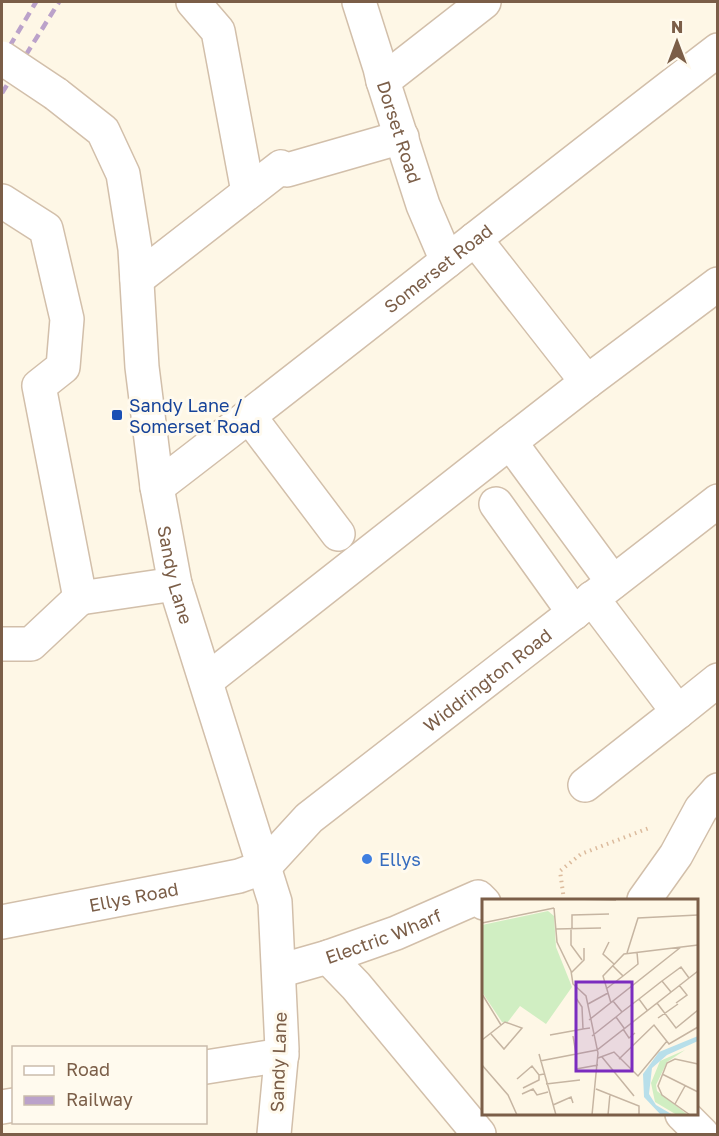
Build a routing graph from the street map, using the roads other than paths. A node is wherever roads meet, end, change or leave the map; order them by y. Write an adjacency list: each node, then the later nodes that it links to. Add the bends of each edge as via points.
1 (193, 2): 8 (street, via 218,31)
2 (359, 2): 6 (street, Dorset Road)
3 (484, 2): 6 (street)
4 (717, 50): 10 (street, Somerset Road)
5 (2, 58): 12 (street, Sandy Lane, bridge, via 103,131 123,174)
6 (383, 81): 7 (street, Dorset Road)
7 (402, 137): 8 (street, via 287,170 280,167); 11 (street, Dorset Road, via 423,205)
8 (248, 192): 12 (street)
9 (2, 201): 22 (street, via 46,229 67,319 63,367 39,386)
10 (475, 239): 11 (street, Somerset Road); 14 (street)
11 (447, 261): 15 (street, Somerset Road)
12 (137, 279): 17 (street, Sandy Lane, via 142,367)
13 (717, 284): 14 (street)
14 (587, 382): 16 (street)
15 (249, 416): 17 (street, Somerset Road); 20 (street)
16 (510, 442): 23 (street); 26 (street)
17 (157, 487): 21 (street, Sandy Lane)
18 (717, 501): 23 (street, Widdrington Road)
19 (496, 504): 23 (street)
20 (338, 534)
21 (175, 584): 22 (street); 26 (street, Sandy Lane)
22 (80, 598): 24 (street, via 31,644)
23 (593, 598): 27 (street); 30 (street, Widdrington Road, via 309,818)
24 (2, 644)
25 (717, 680): 27 (street)
26 (206, 681): 30 (street, Sandy Lane)
27 (678, 712): 28 (street)
28 (585, 785)
29 (709, 800): 31 (street)
30 (264, 867): 33 (street, Ellys Road, via 239,876); 35 (street, Sandy Lane, via 274,902)
31 (645, 899)
32 (482, 902): 34 (street, Electric Wharf, via 478,897)
33 (2, 922)
34 (328, 957): 35 (street, Electric Wharf); 40 (street)
35 (279, 971): 36 (street, Sandy Lane)
36 (282, 1054): 37 (street); 39 (street, Sandy Lane)
37 (207, 1067)
38 (683, 1115): 41 (street)
39 (274, 1134)
40 (479, 1134)
41 (702, 1134)

